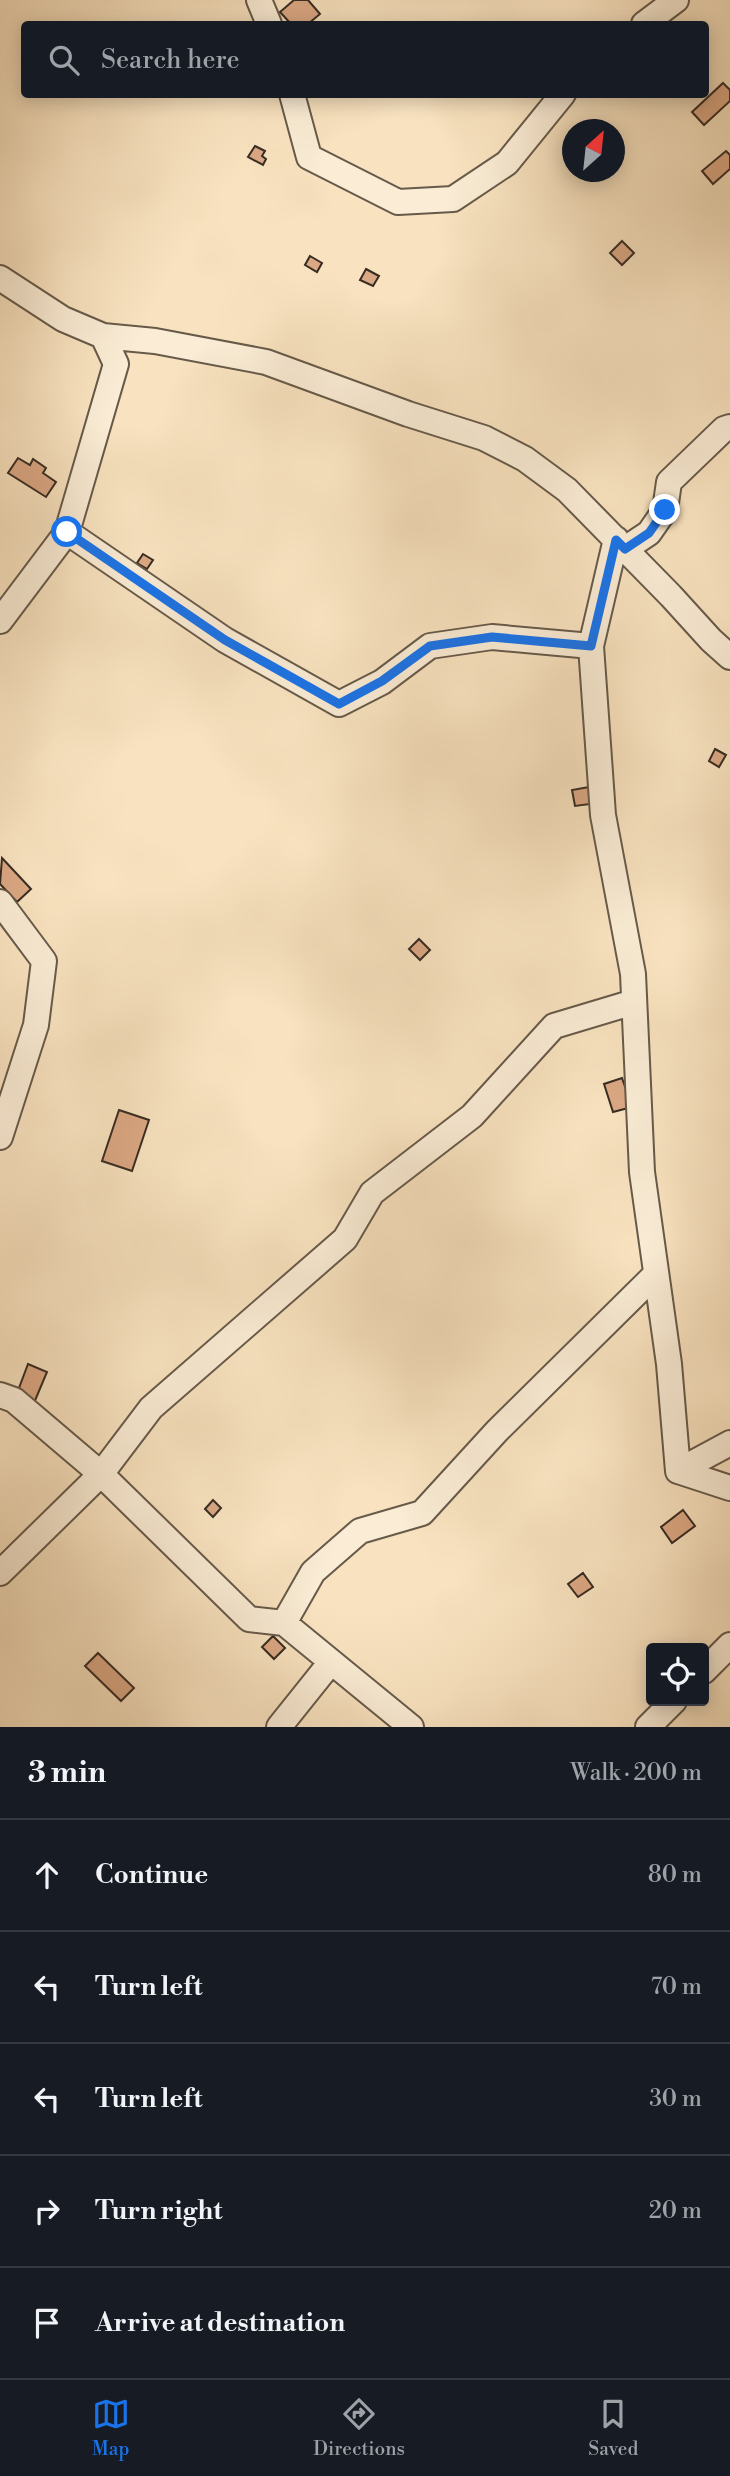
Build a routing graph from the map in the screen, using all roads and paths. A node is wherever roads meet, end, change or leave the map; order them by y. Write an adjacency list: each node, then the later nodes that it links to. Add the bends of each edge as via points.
1 (259, 0): 3 (street)
2 (676, 0): 4 (street)
3 (268, 21)
4 (648, 21)
5 (293, 98): 6 (street, via 309,157 398,202 453,199 507,163)
6 (560, 98)
7 (0, 278): 8 (street, via 62,319)
8 (103, 336): 10 (street, via 116,364); 11 (street, via 266,362 484,438 525,459 567,490)
9 (730, 427): 11 (street, via 669,482 665,510 649,533)
10 (67, 532): 12 (street); 13 (street, via 225,640 339,704 382,681 430,646 492,637)
11 (621, 544): 13 (street); 14 (street)
12 (0, 621)
13 (591, 646): 16 (street, via 603,815 633,974)
14 (730, 657)
15 (0, 902): 17 (street, via 44,961 36,1025)
16 (634, 1002): 18 (street, via 642,1172); 22 (street, via 554,1026 472,1116 372,1193 345,1239 151,1408)
17 (0, 1137)
18 (656, 1274): 21 (street); 25 (street, via 422,1513 360,1531 313,1572)
19 (0, 1395): 22 (street, via 14,1400)
20 (730, 1443): 21 (street)
21 (678, 1471): 23 (street)
22 (101, 1474): 24 (street); 25 (street, via 249,1619)
23 (730, 1488)
24 (0, 1573)
25 (284, 1623): 27 (street)
26 (730, 1646): 28 (street)
27 (331, 1662): 30 (street); 31 (street)
28 (709, 1666)
29 (669, 1706): 32 (street)
30 (279, 1727)
31 (411, 1727)
32 (648, 1727)

